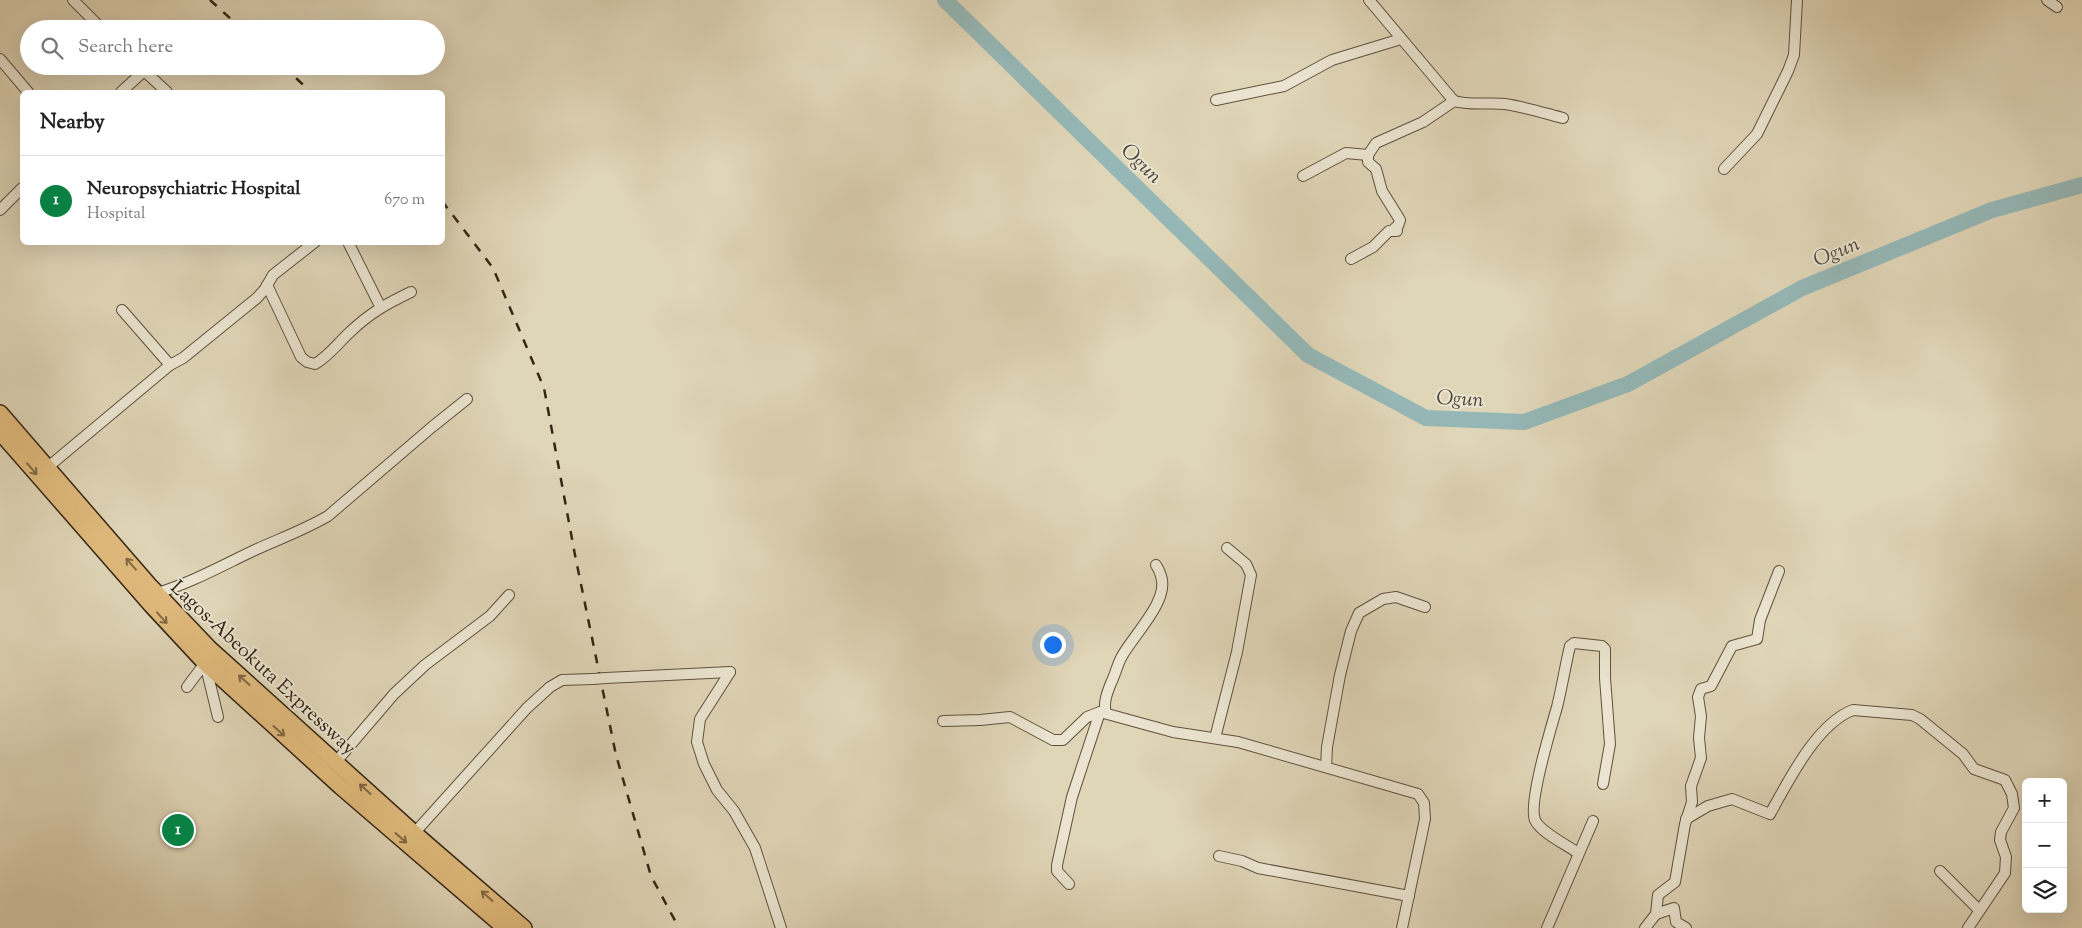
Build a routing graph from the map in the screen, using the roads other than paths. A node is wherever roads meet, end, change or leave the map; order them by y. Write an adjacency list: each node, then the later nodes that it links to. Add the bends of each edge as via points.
1 (73, 0): 6 (street)
2 (1369, 0): 7 (street)
3 (1797, 0): 18 (street, via 1794,55 1788,71 1757,134)
4 (2047, 0): 5 (street)
5 (2057, 7)
6 (93, 20)
7 (1401, 39): 14 (street, via 1332,60 1284,86); 15 (street)
8 (0, 59): 11 (street)
9 (136, 75): 12 (street)
10 (148, 75): 13 (street)
11 (26, 90)
12 (123, 90)
13 (165, 90)
14 (1216, 100)
15 (1454, 101): 16 (street, via 1468,105 1506,104); 17 (street, via 1423,122 1376,143)
16 (1564, 118)
17 (1368, 154): 19 (street, via 1346,153); 24 (street, via 1368,162 1376,169 1382,191 1400,220 1395,228 1397,232 1389,231 1373,247)
18 (1724, 168)
19 (1302, 176)
20 (20, 190): 21 (street)
21 (2, 204)
22 (311, 245): 25 (street, via 273,274)
23 (350, 245): 27 (street)
24 (1352, 259)
25 (268, 284): 27 (street, via 301,357 315,364); 29 (street, via 257,298)
26 (411, 292): 27 (street)
27 (380, 306)
28 (122, 310): 29 (street)
29 (170, 365): 33 (street)
30 (467, 400): 37 (street, via 328,516 176,588)
31 (0, 413): 33 (highway, Lagos-Abeokuta Expressway)
32 (0, 432): 40 (highway, Lagos-Abeokuta Expressway, one-way to 40)
33 (48, 467): 37 (highway, Lagos-Abeokuta Expressway, one-way to 33)
34 (1227, 548): 45 (street, via 1246,564 1251,575 1237,652)
35 (1156, 565): 42 (street, via 1162,576 1160,596 1121,657)
36 (1779, 571): 49 (street, via 1760,620 1757,639 1732,646 1711,686 1701,688 1698,698 1702,716 1698,738 1701,758 1693,780 1692,802)
37 (157, 593): 46 (highway, Lagos-Abeokuta Expressway, one-way to 37, via 209,648)
38 (509, 595): 46 (street, via 490,616 425,665 394,694)
39 (1425, 607): 47 (street, via 1396,597 1383,599 1359,613 1340,675)
40 (205, 663): 41 (street); 43 (street); 59 (highway, Lagos-Abeokuta Expressway, one-way to 59, via 341,787)
41 (186, 686)
42 (1103, 713): 44 (street, via 1087,716 1068,737 1060,741 1010,717); 45 (street, via 1173,732); 55 (street, via 1072,797 1057,865 1057,871)
43 (218, 717)
44 (943, 721)
45 (1215, 738): 47 (street)
46 (336, 763): 51 (highway, Lagos-Abeokuta Expressway, one-way to 46)
47 (1326, 767): 56 (street, via 1418,794 1424,803 1425,818)
48 (1603, 784): 52 (street, via 1610,744 1605,650 1602,646 1574,643 1570,646 1545,748 1534,807 1539,827)
49 (1686, 819): 57 (street, via 1708,806 1732,799 1770,814 1780,792 1827,726 1847,712 1912,716 1927,724 1963,754 1974,769 2005,780 2012,794 2014,808 2000,840 2006,858 2005,873); 58 (street, via 1675,882 1658,894)
50 (1593, 822): 52 (street)
51 (412, 832): 60 (highway, Lagos-Abeokuta Expressway, one-way to 51); 61 (street, bridge, via 527,708 562,680 730,672 700,719 697,742 717,790 756,848)
52 (1578, 853): 63 (street)
53 (1219, 856): 56 (street, via 1258,868)
54 (1940, 871): 57 (street)
55 (1069, 884)
56 (1409, 896): 62 (street)
57 (1979, 910): 66 (street)
58 (1656, 914): 64 (street); 65 (street, via 1674,908 1676,922)
59 (505, 928)
60 (524, 928)
61 (781, 928)
62 (1402, 928)
63 (1547, 928)
64 (1644, 928)
65 (1686, 928)
66 (1968, 928)

